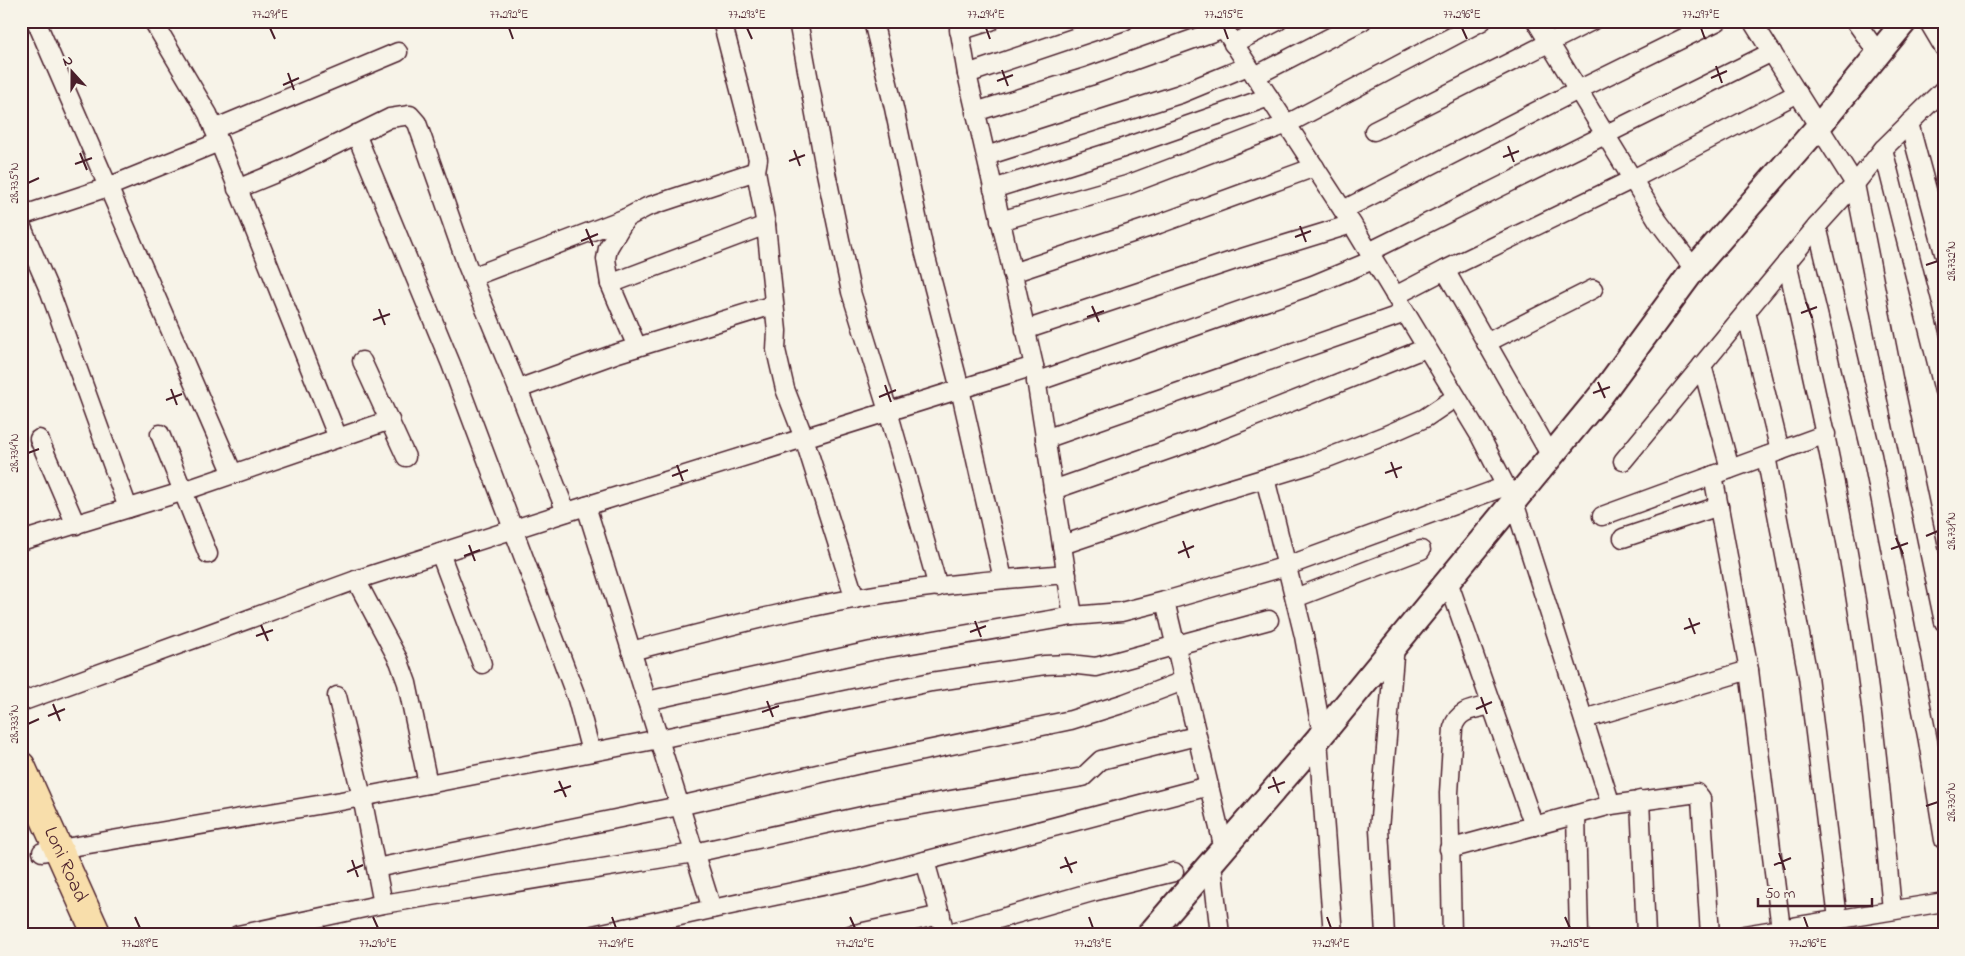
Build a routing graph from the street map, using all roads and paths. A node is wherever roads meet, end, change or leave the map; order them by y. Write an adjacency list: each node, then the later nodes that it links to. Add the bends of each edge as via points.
1 (36, 21): 46 (street)
2 (154, 21): 39 (street, via 208,114)
3 (722, 21): 43 (street, via 758,158)
4 (798, 21): 80 (street, via 851,292)
5 (873, 21): 77 (street, via 924,250)
6 (990, 21): 19 (street)
7 (1124, 21): 27 (street)
8 (1278, 21): 21 (street)
9 (1362, 21): 26 (street)
10 (1482, 21): 34 (street)
11 (1536, 21): 20 (street)
12 (1592, 21): 20 (street)
13 (1718, 21): 29 (street)
14 (1752, 21): 24 (street)
15 (1855, 21): 25 (street)
16 (1904, 21): 25 (street)
17 (1928, 21): 22 (street)
18 (1221, 25): 21 (street); 32 (street, via 1090,76)
19 (958, 26): 27 (street)
20 (1549, 42): 29 (street); 36 (street)
21 (1233, 44): 26 (street)
22 (1944, 48)
23 (398, 52): 39 (street)
24 (1772, 52): 30 (street); 38 (street)
25 (1878, 54): 35 (street)
26 (1251, 71): 31 (street); 41 (street)
27 (967, 74): 32 (street)
28 (1944, 89): 33 (street)
29 (1578, 90): 38 (street); 50 (street)
30 (1798, 93): 35 (street); 44 (street)
31 (1269, 97): 34 (street); 47 (street)
32 (976, 112): 41 (street)
33 (1910, 123): 40 (street); 56 (street)
34 (1287, 124): 42 (street); 52 (street, via 1127,186)
35 (1819, 126): 45 (street); 59 (street)
36 (1374, 131)
37 (356, 134): 48 (street); 62 (street, via 390,118 410,115 417,124); 104 (street, via 451,364)
38 (1605, 134): 44 (street); 57 (street)
39 (216, 136): 46 (street); 48 (street)
40 (1883, 150): 45 (street); 78 (street)
41 (986, 156): 47 (street)
42 (1315, 167): 50 (street); 61 (street)
43 (756, 171): 51 (street, via 647,207); 54 (street)
44 (1633, 180): 59 (street, via 1658,221); 60 (street)
45 (1855, 184): 55 (street); 122 (street)
46 (108, 187): 49 (street); 93 (street)
47 (993, 189): 52 (street)
48 (237, 190): 84 (street)
49 (21, 216)
50 (1348, 217): 57 (street); 69 (street, via 1235,260)
51 (626, 218): 62 (street); 63 (street, via 608,248 606,259)
52 (1000, 222): 61 (street)
53 (21, 225): 100 (street, via 50,292)
54 (766, 225): 63 (street); 66 (street)
55 (1817, 226): 58 (street); 148 (street, via 1872,456 1928,741)
56 (1944, 253)
57 (1371, 256): 65 (street); 75 (street, via 1313,285)
58 (1787, 262): 67 (street); 83 (street)
59 (1694, 269): 89 (street, via 1602,394)
60 (1445, 270): 65 (street); 70 (street)
61 (1012, 273): 69 (street)
62 (472, 276): 76 (street)
63 (610, 284): 71 (street)
64 (1592, 289): 70 (street)
65 (1395, 296): 68 (street)
66 (773, 305): 71 (street); 85 (street, via 776,350 785,389)
67 (1746, 312): 74 (street); 88 (street)
68 (1405, 313): 72 (street); 87 (street)
69 (1026, 330): 75 (street)
70 (1486, 343): 89 (street)
71 (637, 347): 76 (street)
72 (1426, 348): 79 (street); 95 (street, via 1196,440)
73 (362, 361): 81 (street)
74 (1702, 366): 91 (street); 92 (street)
75 (1035, 374): 77 (street); 87 (street)
76 (518, 389): 101 (street)
77 (960, 389): 80 (street); 113 (street)
78 (1944, 390)
79 (1456, 397): 94 (street, via 1425,418 1384,436); 97 (street)
80 (888, 411): 85 (street); 116 (street)
81 (390, 420): 84 (street); 90 (street)
82 (160, 434): 96 (street)
83 (1826, 434): 88 (street); 159 (street, via 1854,588 1878,756)
84 (338, 438): 93 (street)
85 (804, 438): 98 (street); 118 (street)
86 (39, 439): 103 (street)
87 (1045, 439): 95 (street)
88 (1773, 454): 92 (street); 161 (street, via 1808,676)
89 (1551, 456): 97 (street)
90 (406, 457)
91 (1623, 461)
92 (1721, 472): 99 (street); 102 (street)
93 (233, 474): 96 (street)
94 (1265, 478): 107 (street); 111 (street)
95 (1053, 490): 107 (street)
96 (183, 491): 100 (street); 110 (street)
97 (1510, 494): 111 (street); 115 (street); 133 (street)
98 (586, 506): 101 (street); 125 (street)
99 (1719, 506): 105 (street); 127 (street)
100 (128, 508): 103 (street)
101 (566, 512): 104 (street)
102 (1602, 516)
103 (76, 525): 106 (street)
104 (514, 529): 109 (street); 137 (street, via 577,699)
105 (1622, 538)
106 (21, 541)
107 (1062, 545): 112 (street)
108 (1421, 550): 117 (street)
109 (440, 552): 114 (street); 126 (street)
110 (208, 554)
111 (1287, 566): 117 (street); 119 (street)
112 (1067, 574): 113 (street); 120 (street)
113 (1003, 579): 116 (street)
114 (356, 580): 131 (street); 139 (street, via 399,661 407,683)
115 (1448, 581): 124 (street); 132 (street)
116 (938, 587): 118 (street)
117 (1295, 598): 135 (street)
118 (855, 599): 125 (street)
119 (1165, 601): 120 (street, via 1121,612); 123 (street)
120 (1073, 616): 130 (street, via 871,650)
121 (1269, 620): 123 (street)
122 (1944, 622)
123 (1174, 645): 128 (street); 136 (street, via 1096,667 1045,665 931,682)
124 (1395, 645): 135 (street); 172 (street, via 1379,829)
125 (631, 651): 130 (street)
126 (482, 664)
127 (1749, 670): 133 (street); 162 (street)
128 (1184, 681): 134 (street); 144 (street, via 1071,720)
129 (337, 696): 141 (street)
130 (647, 701): 136 (street)
131 (21, 702)
132 (1492, 705): 147 (street); 149 (street, via 1462,712 1455,722 1449,793)
133 (1584, 719): 143 (street)
134 (1196, 736): 140 (street); 151 (street, via 1101,760 1083,777 876,813)
135 (1320, 737): 152 (street); 171 (street)
136 (659, 739): 137 (street); 144 (street)
137 (591, 752): 139 (street)
138 (21, 766): 150 (highway, Loni Road)
139 (428, 784): 141 (street)
140 (1209, 786): 152 (street); 153 (street)
141 (362, 797): 150 (street); 154 (street)
142 (1640, 800): 143 (street); 175 (street); 176 (street, via 1694,792 1700,795)
143 (1611, 805): 146 (street)
144 (679, 806): 151 (street); 154 (street)
145 (21, 807): 150 (highway, Loni Road)
146 (1576, 815): 147 (street); 174 (street)
147 (1534, 826): 149 (street)
148 (1944, 840)
149 (1449, 849): 173 (street)
150 (50, 850): 165 (highway, Loni Road); 166 (highway, Loni Road)
151 (694, 853): 157 (street); 158 (street)
152 (1218, 856): 163 (street); 170 (street)
153 (926, 861): 158 (street); 160 (street)
154 (376, 868): 157 (street)
155 (1174, 872): 164 (street)
156 (1944, 902): 159 (street)
157 (383, 904): 167 (street)
158 (712, 909): 168 (street)
159 (1892, 910): 161 (street)
160 (941, 915): 164 (street); 169 (street)
161 (1832, 925): 162 (street)
162 (1781, 929): 177 (street)
163 (1156, 931)
164 (946, 934)
165 (80, 935)
166 (97, 935)
167 (238, 935)
168 (594, 935)
169 (850, 935)
170 (1220, 935)
171 (1333, 935)
172 (1384, 935)
173 (1452, 935)
174 (1579, 935)
175 (1646, 935)
176 (1710, 935)
177 (1744, 935)

